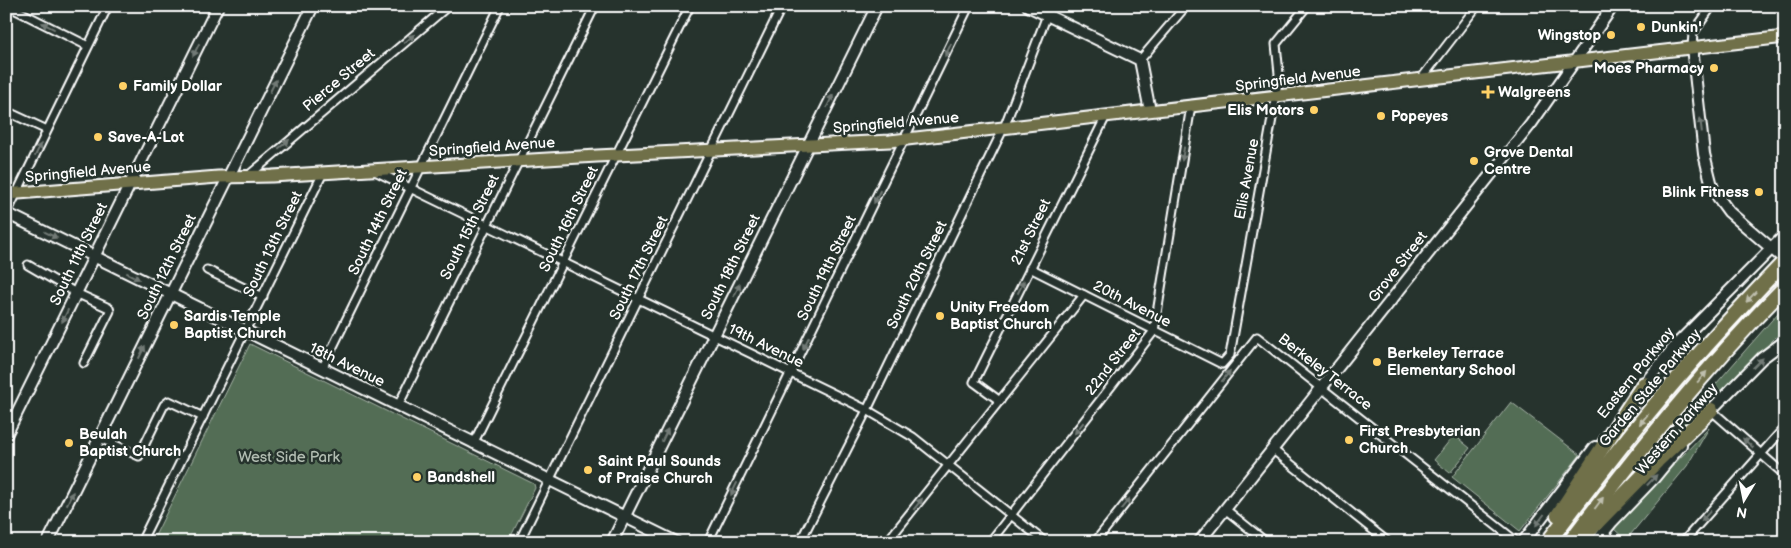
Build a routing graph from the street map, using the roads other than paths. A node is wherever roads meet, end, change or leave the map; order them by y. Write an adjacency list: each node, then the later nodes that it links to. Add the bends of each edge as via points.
1 (8, 6): 21 (street, one-way to 1)
2 (108, 6): 21 (street)
3 (218, 6): 43 (main road, South 11th Street, one-way to 43)
4 (313, 6): 41 (main road, South 12th Street, one-way to 4)
5 (448, 6): 42 (street, Pierce Street, one-way to 5)
6 (500, 6): 38 (street, South 14th Street)
7 (595, 6): 37 (street, South 15th Street)
8 (690, 6): 36 (street, South 16th Street)
9 (782, 6): 35 (street, South 17th Street)
10 (877, 6): 34 (main road, South 18th Street, one-way to 10)
11 (969, 6): 33 (street, South 19th Street, one-way to 33)
12 (1028, 6): 19 (main road)
13 (1054, 6): 19 (street, South 20th Street)
14 (1186, 6): 23 (street)
15 (1307, 6): 26 (street, Ellis Avenue, via 1276,44 1279,74)
16 (1478, 6): 25 (street)
17 (1613, 6): 24 (main road, Grove Street)
18 (1712, 6): 22 (street, via 1694,33)
19 (1047, 16): 23 (main road); 31 (street, South 20th Street)
20 (1785, 37): 22 (main road, Springfield Avenue)
21 (88, 46): 32 (street)
22 (1692, 47): 24 (main road, Springfield Avenue); 49 (main road, one-way to 22, via 1729,212 1712,186)
23 (1140, 60): 29 (main road)
24 (1574, 61): 25 (main road, Springfield Avenue); 70 (main road, Grove Street, via 1530,124)
25 (1421, 80): 26 (main road, Springfield Avenue)
26 (1276, 96): 27 (main road, Springfield Avenue); 66 (street, Ellis Avenue, via 1230,355)
27 (1191, 106): 29 (main road, Springfield Avenue); 62 (street, 22nd Street, one-way to 62)
28 (6, 111): 32 (street)
29 (1150, 111): 30 (main road, Springfield Avenue)
30 (1106, 116): 31 (main road, Springfield Avenue); 53 (street, 21st Street)
31 (1004, 128): 33 (main road, Springfield Avenue); 73 (street, South 20th Street)
32 (47, 130): 45 (street, one-way to 32)
33 (906, 139): 34 (main road, Springfield Avenue); 68 (street, South 19th Street, one-way to 68)
34 (808, 145): 35 (main road, Springfield Avenue); 63 (main road, South 18th Street, one-way to 34)
35 (713, 150): 36 (main road, Springfield Avenue); 60 (street, South 17th Street)
36 (616, 155): 37 (main road, Springfield Avenue); 51 (street, South 16th Street)
37 (518, 161): 38 (main road, Springfield Avenue); 47 (street, South 15th Street)
38 (421, 167): 39 (main road, Springfield Avenue); 44 (street, South 14th Street)
39 (372, 170): 40 (main road, Springfield Avenue); 44 (street, 19th Avenue)
40 (323, 173): 42 (main road, Springfield Avenue); 59 (street, South 13th Street)
41 (228, 176): 42 (main road, Springfield Avenue); 43 (main road, Springfield Avenue); 57 (main road, South 12th Street)
42 (248, 176)
43 (130, 183): 45 (main road, Springfield Avenue); 50 (main road, South 11th Street)
44 (410, 188): 47 (street, 19th Avenue); 67 (street, South 14th Street)
45 (11, 194): 46 (street)
46 (6, 214): 50 (main road, 18th Avenue, one-way to 50)
47 (486, 225): 51 (street, 19th Avenue); 72 (street, South 15th Street)
48 (1785, 235): 49 (main road, Eastern Parkway)
49 (1779, 256): 69 (main road, Eastern Parkway, via 1681,340); 106 (highway, Garden State Parkway, one-way to 106, via 1722,328 1664,393)
50 (95, 257): 56 (main road, South 11th Street); 57 (main road, 18th Avenue, one-way to 57)
51 (563, 262): 60 (street, 19th Avenue); 79 (street, South 16th Street)
52 (28, 265): 56 (street)
53 (1030, 268): 58 (street, 20th Avenue); 71 (street, 21st Street, one-way to 53, via 974,382)
54 (207, 270): 59 (street)
55 (1785, 287): 107 (highway, one-way to 55, via 1687,394)
56 (76, 293): 65 (street, via 110,311); 77 (main road, South 11th Street, one-way to 77)
57 (170, 294): 61 (main road, 18th Avenue); 78 (main road, South 12th Street, one-way to 57)
58 (1084, 296): 62 (street, 20th Avenue); 71 (street)
59 (263, 297): 61 (street, South 13th Street)
60 (639, 299): 63 (street, 19th Avenue); 84 (street, South 17th Street)
61 (246, 331): 67 (main road, 18th Avenue); 75 (street, South 13th Street)
62 (1154, 331): 66 (street, 20th Avenue); 86 (street, 22nd Street, one-way to 86)
63 (714, 336): 68 (street, 19th Avenue); 87 (main road, South 18th Street, one-way to 63)
64 (1785, 341): 74 (main road, Western Parkway, one-way to 64, via 1762,358)
65 (84, 363)
66 (1222, 364)
67 (322, 369): 72 (main road, 18th Avenue)
68 (791, 373): 73 (street, 19th Avenue); 94 (street, South 19th Street, one-way to 94)
69 (1644, 384): 104 (main road, Eastern Parkway, one-way to 104); 105 (highway)
70 (1322, 387): 80 (main road, Grove Street); 99 (street, Berkeley Terrace, one-way to 70, via 1258,336); 103 (street, Berkeley Terrace)
71 (1000, 401): 82 (street)
72 (398, 406): 79 (main road, 18th Avenue)
73 (867, 410): 82 (street, 19th Avenue, via 913,437); 95 (street, South 20th Street)
74 (1711, 410): 81 (street, one-way to 74); 88 (main road, Western Parkway, one-way to 74); 108 (highway)
75 (203, 417): 78 (street, via 170,401 164,405 139,456); 90 (street, South 13th Street)
76 (1785, 427): 81 (street)
77 (6, 435)
78 (100, 438): 89 (main road, South 12th Street, one-way to 78)
79 (473, 444): 84 (main road, 18th Avenue)
80 (1272, 449): 85 (main road, Grove Street); 102 (street)
81 (1761, 454): 83 (street); 111 (street, one-way to 111)
82 (948, 465): 86 (street, 19th Avenue); 96 (street, one-way to 82)
83 (1785, 475)
84 (549, 481): 87 (main road, 18th Avenue); 91 (street, South 17th Street)
85 (1225, 509): 100 (main road, Grove Street); 101 (street)
86 (1011, 515): 97 (street, 22nd Street); 98 (street, 19th Avenue)
87 (624, 517): 92 (main road, South 18th Street); 93 (main road, 18th Avenue)
88 (1603, 532): 109 (main road, Western Parkway); 110 (street)
89 (48, 542)
90 (141, 542)
91 (519, 542)
92 (612, 542)
93 (676, 542)
94 (708, 542)
95 (800, 542)
96 (887, 542)
97 (990, 542)
98 (1045, 542)
99 (1094, 542)
100 (1199, 542)
101 (1266, 542)
102 (1388, 542)
103 (1516, 542)
104 (1523, 542)
105 (1540, 542)
106 (1548, 542)
107 (1570, 542)
108 (1579, 542)
109 (1596, 542)
110 (1614, 542)
111 (1684, 542)

